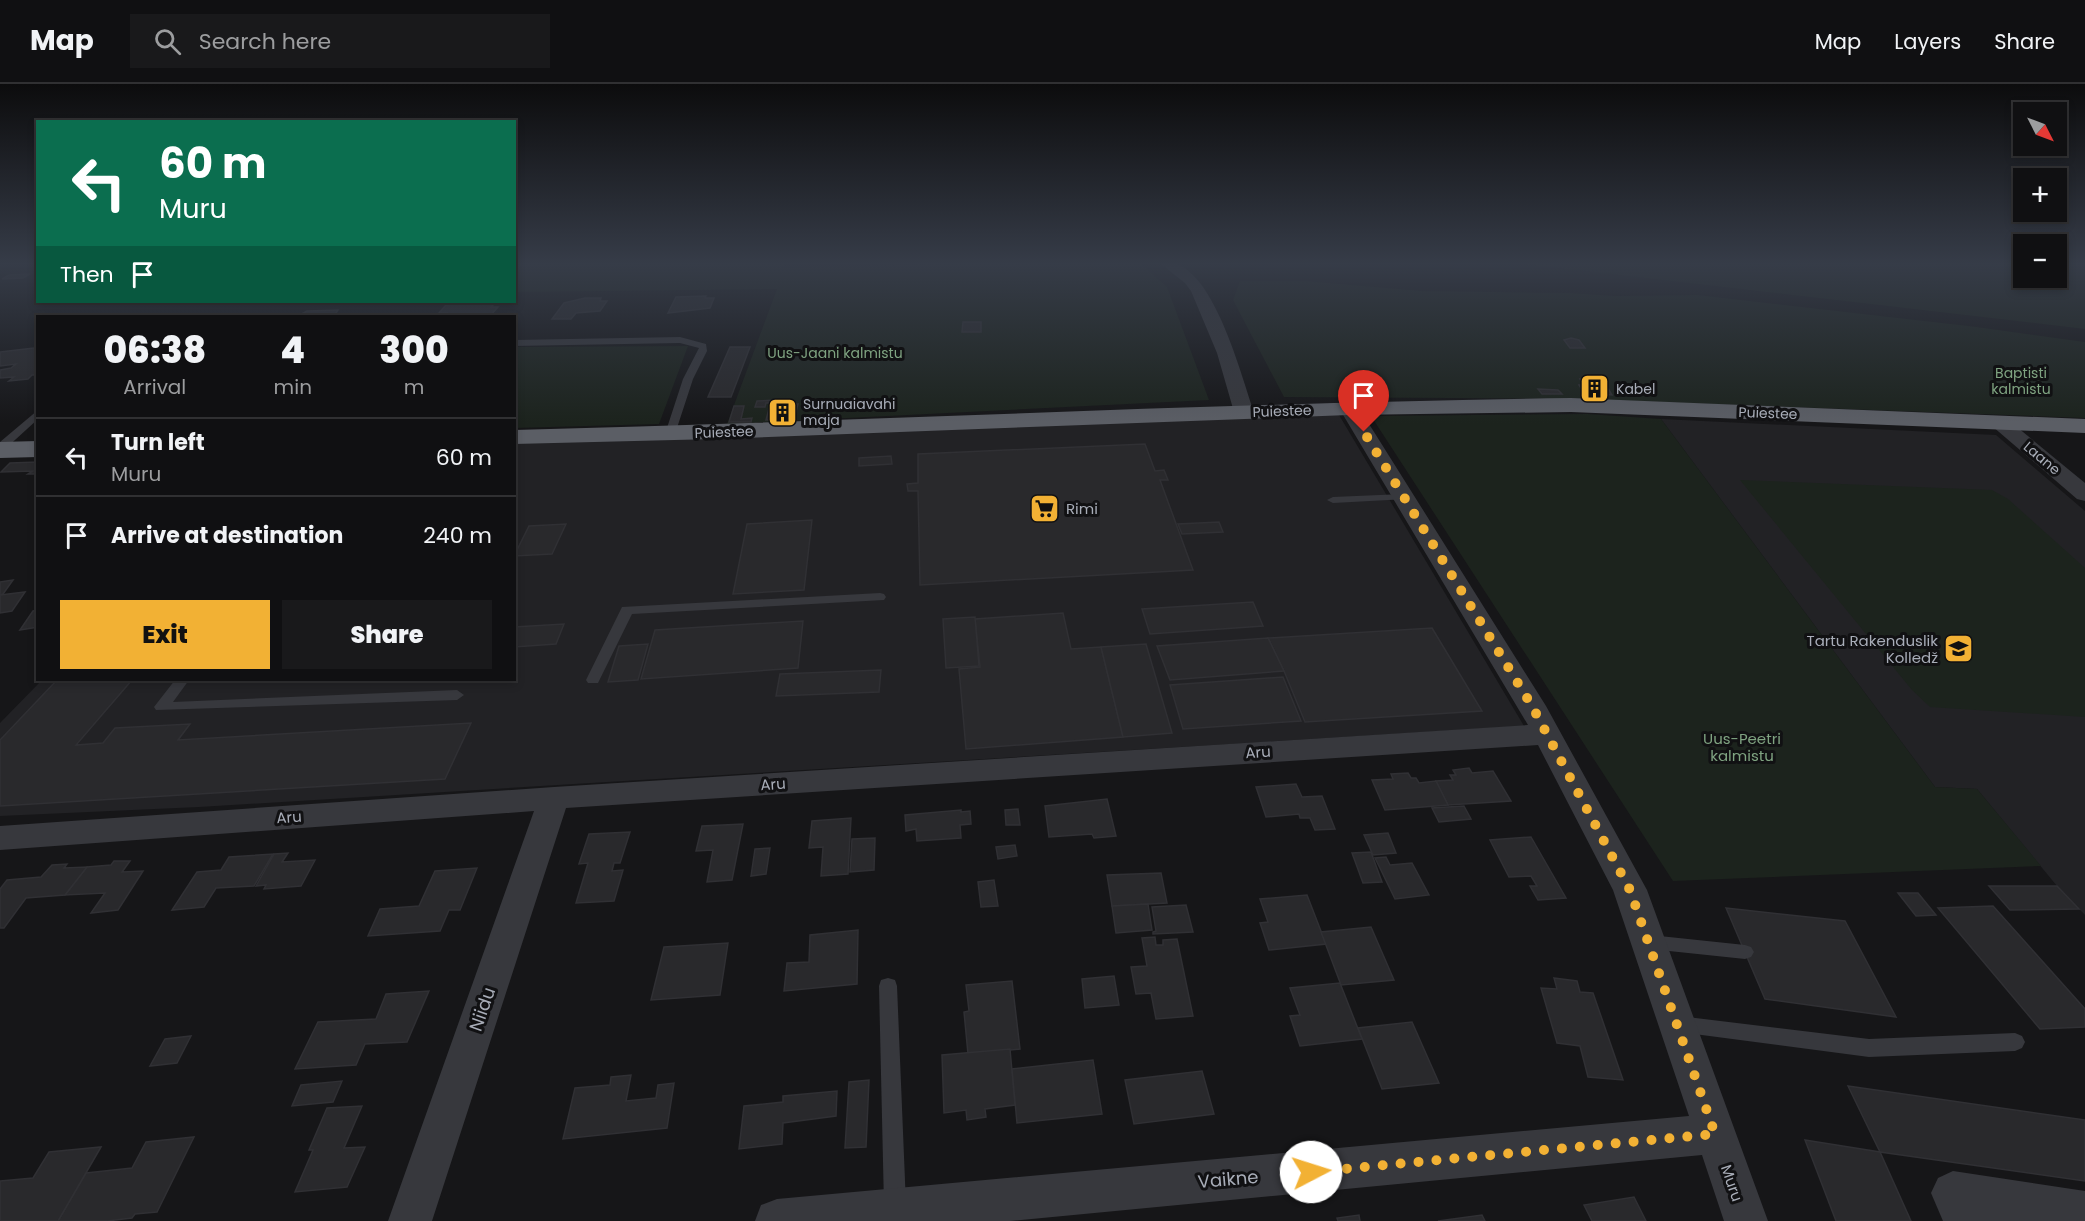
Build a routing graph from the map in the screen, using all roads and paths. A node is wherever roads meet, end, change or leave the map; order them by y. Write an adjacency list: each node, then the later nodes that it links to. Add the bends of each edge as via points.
1 (1211, 317): 4 (street)
2 (516, 343): 8 (lane, via 680,340 703,346)
3 (1349, 408): 4 (highway, Puiestee); 6 (highway, Puiestee, via 1571,405); 13 (street, Muru)
4 (1244, 412): 8 (highway, Puiestee)
5 (36, 415): 10 (lane)
6 (1999, 422): 7 (highway, Puiestee); 12 (street, Laane)
7 (2085, 426)
8 (670, 434): 9 (highway, Puiestee)
9 (516, 437)
10 (0, 449): 11 (highway)
11 (36, 449)
12 (2085, 494)
13 (1403, 497): 14 (lane); 19 (street, Muru)
14 (1333, 500)
15 (880, 597): 16 (lane, via 627,610)
16 (592, 680)
17 (181, 681): 18 (lane, via 161,707)
18 (457, 695)
19 (1547, 734): 20 (street, Aru); 22 (street, Muru, via 1630,890)
20 (554, 798): 21 (street, Aru); 30 (street, Niidu)
21 (0, 838)
22 (1648, 942): 23 (lane); 25 (street, Muru)
23 (1744, 952)
24 (888, 986): 28 (lane)
25 (1677, 1024): 26 (lane, via 1869,1048); 27 (street, Muru)
26 (2015, 1042)
27 (1715, 1134): 28 (street, Vaikne); 32 (street, Muru)
28 (895, 1210): 31 (street, Vaikne)
29 (2085, 1213): 33 (street, via 1953,1193)
30 (410, 1221)
31 (777, 1221)
32 (1746, 1221)
33 (1966, 1221)

